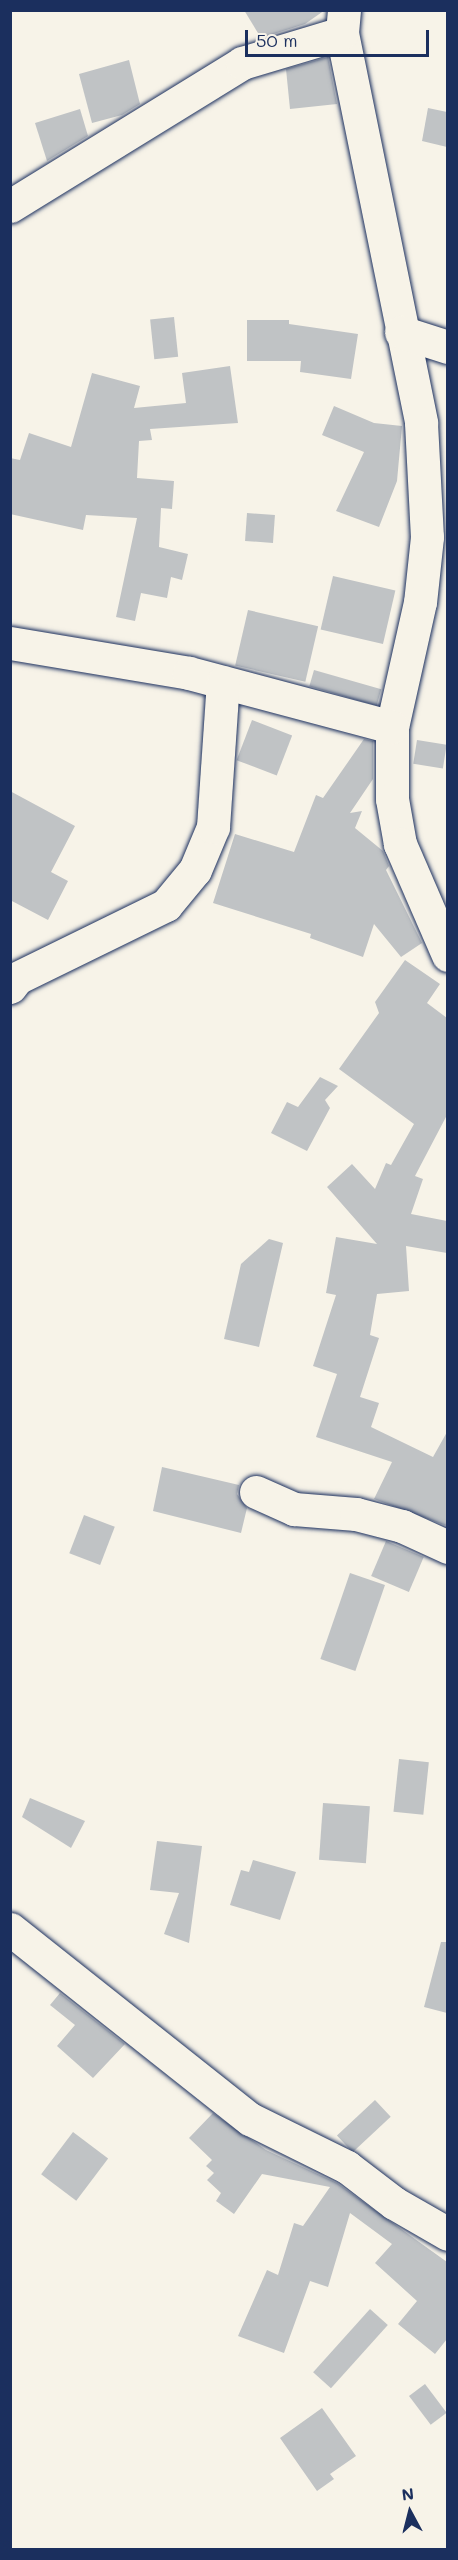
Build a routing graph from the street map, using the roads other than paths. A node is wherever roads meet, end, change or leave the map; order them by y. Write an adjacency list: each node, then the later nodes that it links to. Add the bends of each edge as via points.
1 (343, 22): 2 (street, via 243,63); 3 (street)
2 (10, 206)
3 (401, 333): 4 (street); 7 (street, via 421,423 427,537 420,602)
4 (447, 347)
5 (10, 643): 6 (street)
6 (223, 682): 7 (street); 9 (street, via 213,827 195,870 166,905 17,978)
7 (392, 727): 8 (street, via 392,799 399,844)
8 (447, 955)
9 (10, 987)
10 (256, 1492): 11 (street, via 294,1509 356,1514 402,1526)
11 (447, 1547)
12 (10, 1929): 13 (street, via 250,2119 347,2167 394,2203)
13 (447, 2234)

